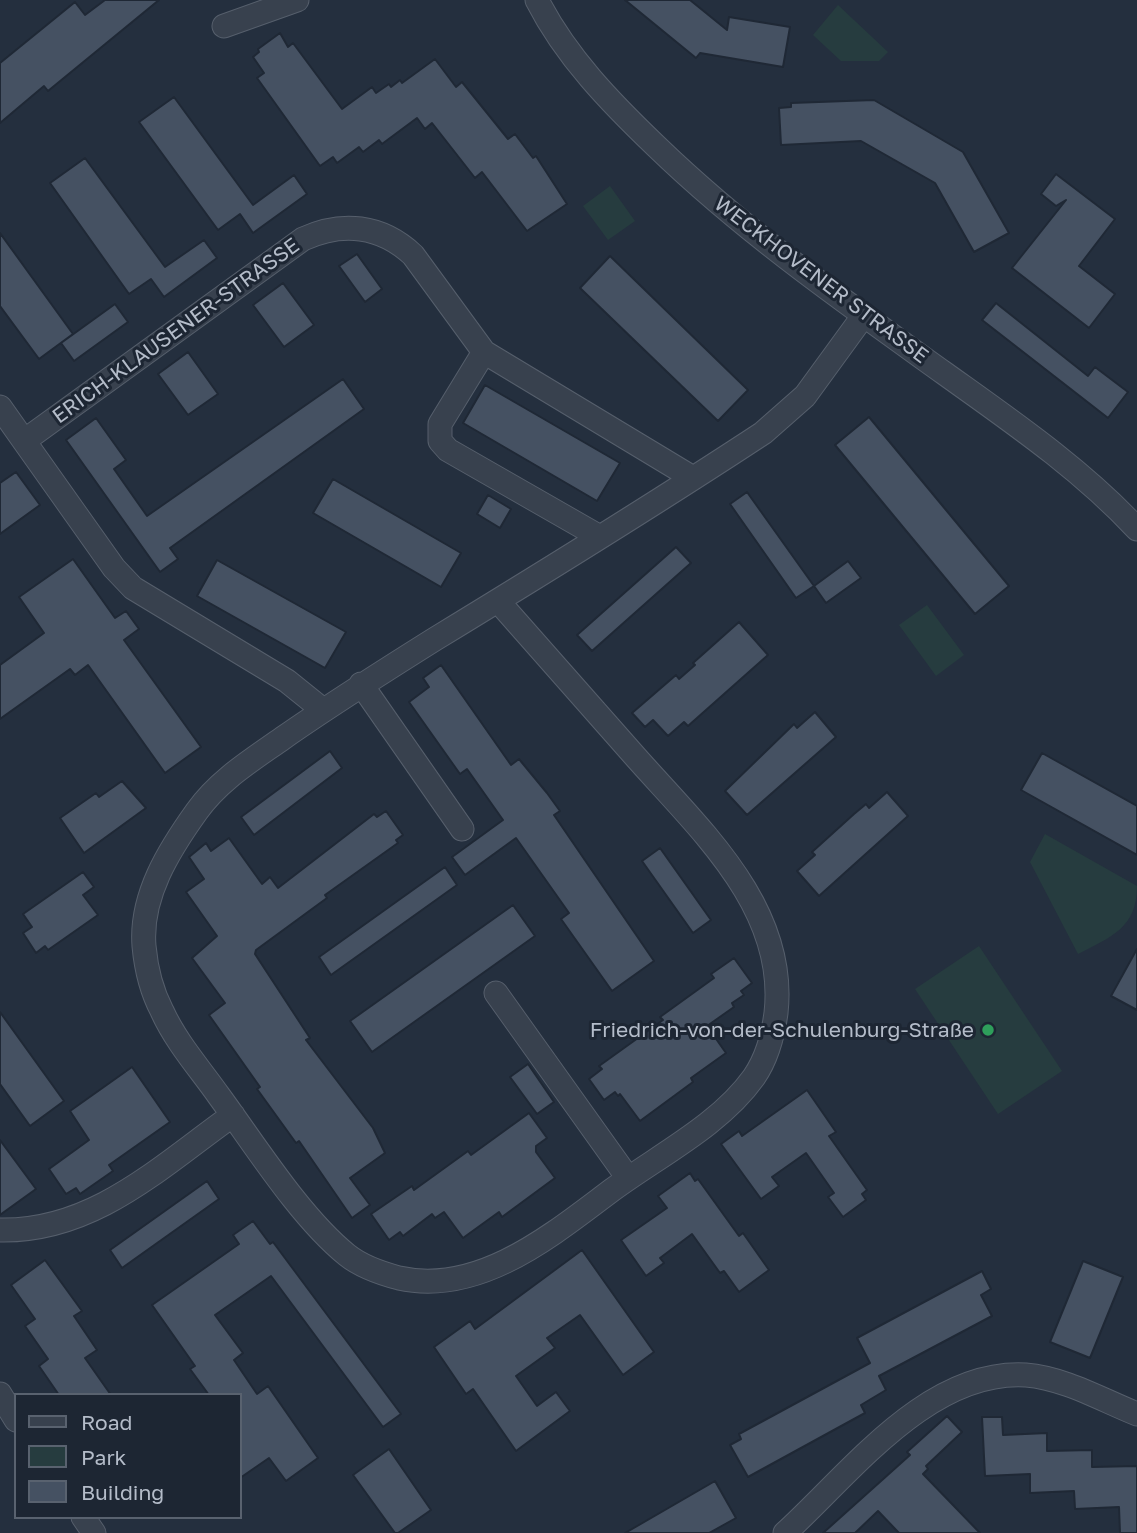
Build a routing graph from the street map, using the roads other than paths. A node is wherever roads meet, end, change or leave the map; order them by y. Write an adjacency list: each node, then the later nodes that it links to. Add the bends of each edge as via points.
1 (297, 0): 3 (street)
2 (537, 0): 4 (street, WECKHOVENER STRASSE, via 564,46 635,126 766,244)
3 (224, 26)
4 (864, 315): 8 (street, via 789,412); 9 (street, WECKHOVENER STRASSE, via 1062,459)
5 (484, 352): 7 (street, ERICH-KLAUSENER-STRASSE, via 402,244 372,231 321,230 286,250); 8 (street, ERICH-KLAUSENER-STRASSE); 10 (street, via 440,424 440,441)
6 (0, 407): 7 (street)
7 (24, 441): 13 (street, via 133,588 287,681)
8 (694, 478): 10 (street)
9 (1137, 529)
10 (600, 537): 11 (street)
11 (498, 601): 12 (street); 17 (street, via 722,856 756,906 774,953 779,976 774,1023 757,1073 720,1112)
12 (361, 684): 13 (street); 14 (street)
13 (323, 710): 16 (street, via 238,769 202,804 169,853 148,901 144,946 154,993 174,1033)
14 (462, 829)
15 (496, 993): 17 (street)
16 (233, 1115): 17 (street, via 336,1245 363,1266 402,1279 449,1279 502,1263); 18 (street, via 99,1208 61,1224)
17 (628, 1178)
18 (0, 1230)
19 (0, 1394): 21 (street)
20 (1137, 1414): 22 (street, via 1068,1385 1026,1375 965,1385 901,1425)
21 (14, 1417)
22 (785, 1533)

